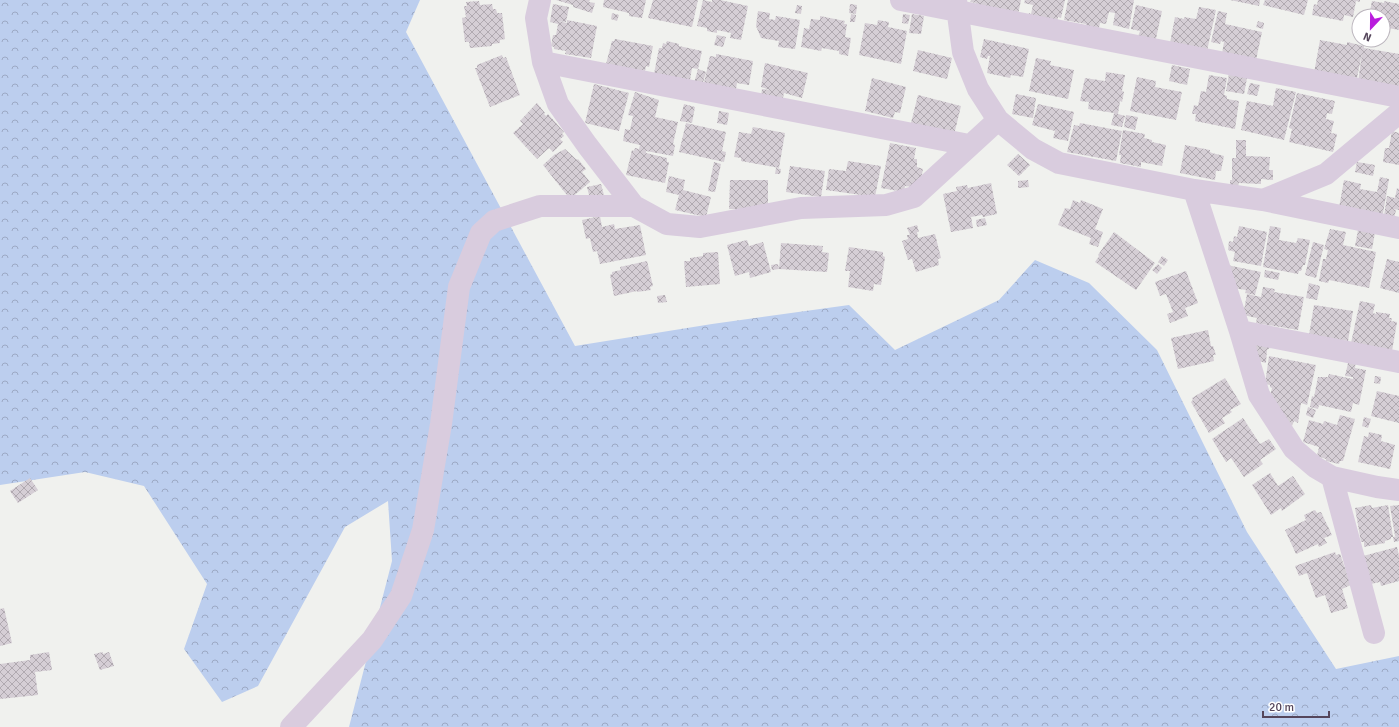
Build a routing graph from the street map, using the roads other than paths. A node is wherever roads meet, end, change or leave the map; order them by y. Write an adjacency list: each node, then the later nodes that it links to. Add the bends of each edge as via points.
1 (540, 0): 4 (street, via 536,18)
2 (901, 0): 3 (street)
3 (956, 5): 5 (street); 7 (street, via 963,52 978,89)
4 (543, 62): 8 (street); 11 (street, via 558,104)
5 (1399, 97)
6 (1399, 112): 10 (street, via 1326,174)
7 (998, 120): 8 (street); 9 (street, via 1033,149 1059,163)
8 (969, 145): 11 (street, via 914,198 886,205 800,208 700,227 666,224)
9 (1194, 190): 10 (street); 13 (street)
10 (1263, 200): 12 (street)
11 (634, 206): 18 (street, via 540,206 494,221 481,233 459,287 441,424 423,530 401,596 372,640)
12 (1399, 228)
13 (1240, 331): 14 (street); 15 (street, via 1259,395 1294,449 1315,467)
14 (1399, 362)
15 (1332, 477): 16 (street, via 1377,488); 17 (street)
16 (1399, 490)
17 (1374, 633)
18 (291, 727)

